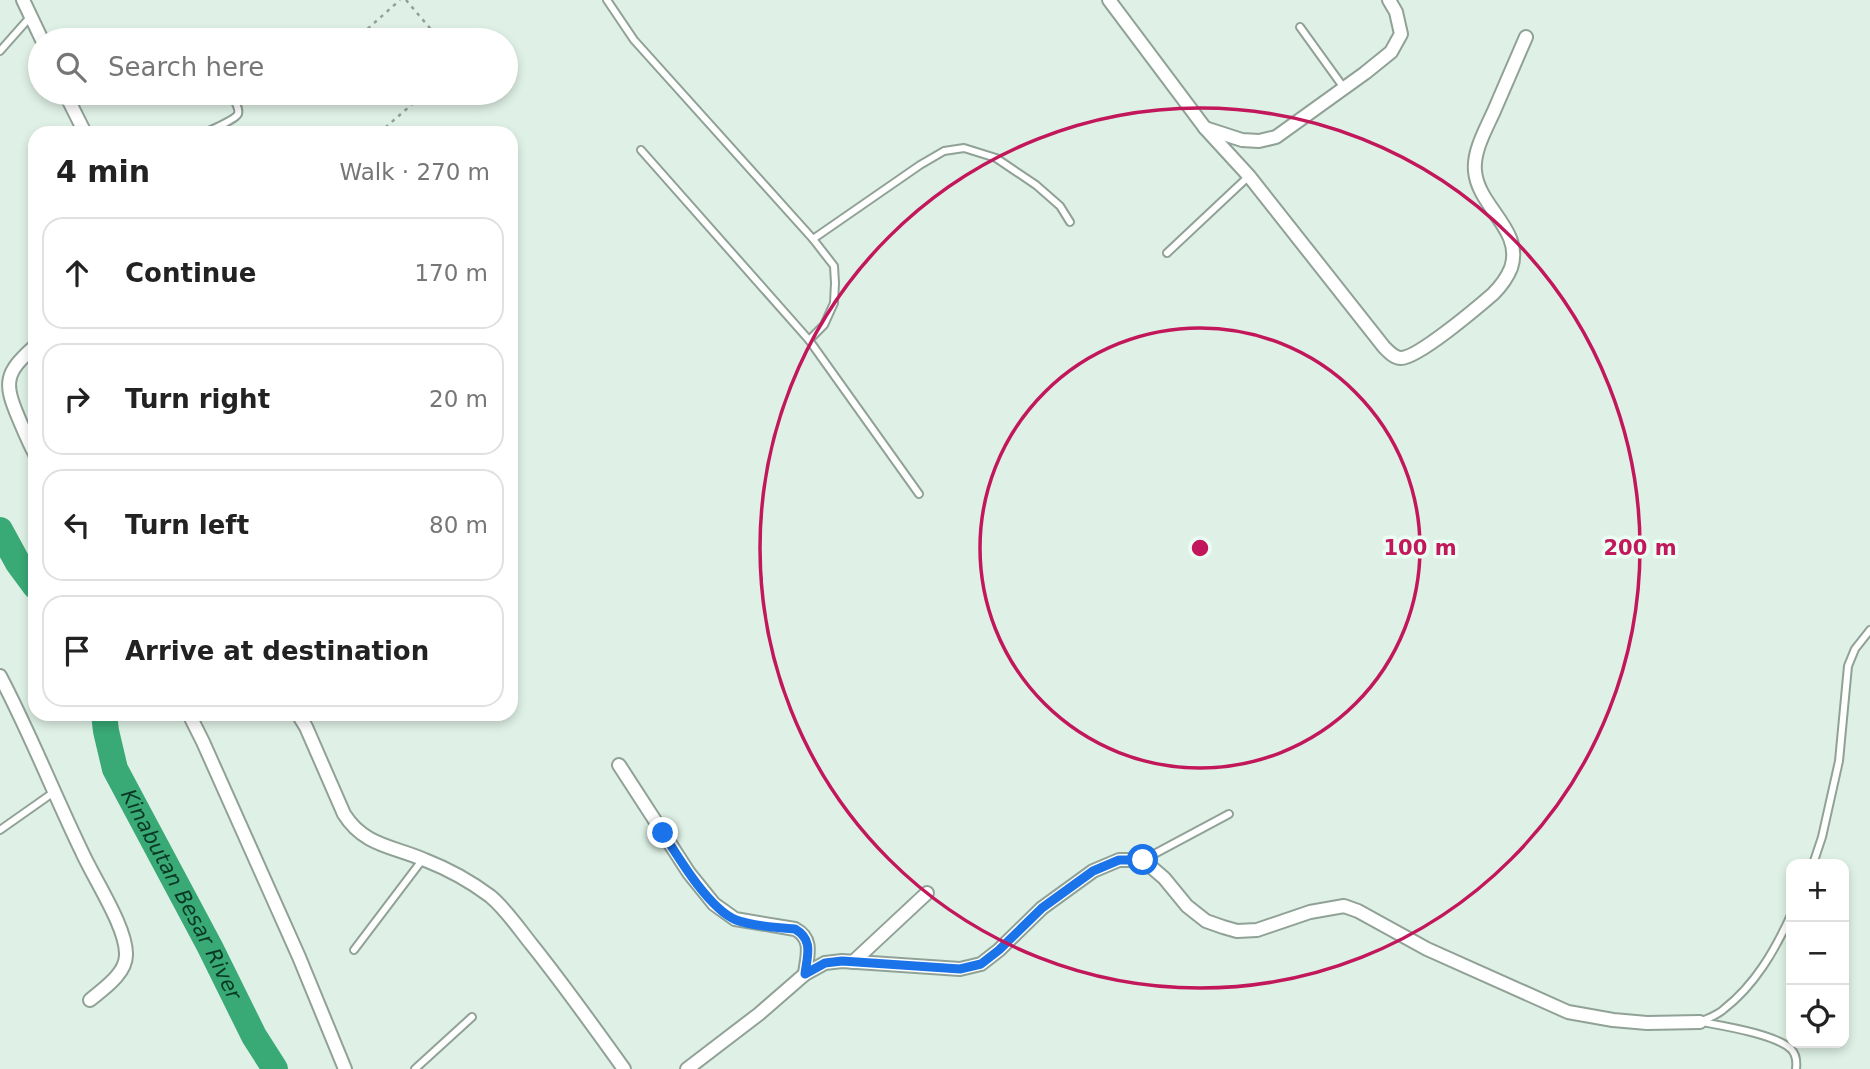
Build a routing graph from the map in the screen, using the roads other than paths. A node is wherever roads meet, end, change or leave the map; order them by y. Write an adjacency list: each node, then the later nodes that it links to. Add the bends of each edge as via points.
1 (23, 0): 5 (street)
2 (607, 0): 19 (lane, via 634,40)
3 (1109, 0): 15 (street)
4 (1389, 0): 10 (street, via 1401,34 1391,52)
5 (30, 16): 7 (street); 9 (lane)
6 (1300, 27): 10 (lane)
7 (36, 28)
8 (1526, 37): 17 (street, via 1483,137 1475,170 1477,183 1509,234 1511,268 1494,293 1414,354 1401,358 1384,347)
9 (0, 51)
10 (1344, 88): 15 (street, via 1276,136 1259,141)
11 (71, 105): 13 (street)
12 (236, 105): 14 (lane, via 237,114)
13 (82, 126)
14 (220, 126)
15 (1205, 128): 17 (street)
16 (641, 150): 21 (lane)
17 (1248, 176): 20 (lane)
18 (1070, 222): 19 (lane, via 1036,185 996,159 964,148 944,151 920,165)
19 (813, 239): 21 (lane, via 834,266 835,283 834,303 824,325)
20 (1167, 253)
21 (809, 340): 24 (lane)
22 (28, 352): 23 (street, via 8,386)
23 (28, 439)
24 (919, 494)
25 (1870, 630): 34 (lane, via 1854,649 1849,666 1839,761)
26 (0, 676): 30 (street)
27 (192, 721): 44 (street)
28 (302, 721): 33 (street, via 351,826 372,842)
29 (619, 765): 40 (street, via 714,904 735,919 803,933 808,944)
30 (54, 792): 32 (lane); 41 (street, via 125,945 127,958 121,969)
31 (1229, 814): 35 (lane)
32 (0, 830)
33 (423, 859): 38 (lane); 46 (street, via 494,899)
34 (1815, 859)
35 (1143, 860): 39 (street, via 1119,860 1093,871 1042,908 981,964 960,969); 43 (street, via 1187,906 1223,927 1257,930 1344,906 1568,1012 1647,1023)
36 (927, 893): 39 (street)
37 (1788, 922): 43 (lane, via 1747,986 1723,1010)
38 (354, 950)
39 (853, 962): 40 (street, via 825,963)
40 (805, 974): 47 (street)
41 (90, 1000)
42 (472, 1017): 45 (lane)
43 (1700, 1022): 48 (lane, via 1774,1039 1793,1051)
44 (345, 1069)
45 (415, 1069)
46 (624, 1069)
47 (687, 1069)
48 (1796, 1069)

